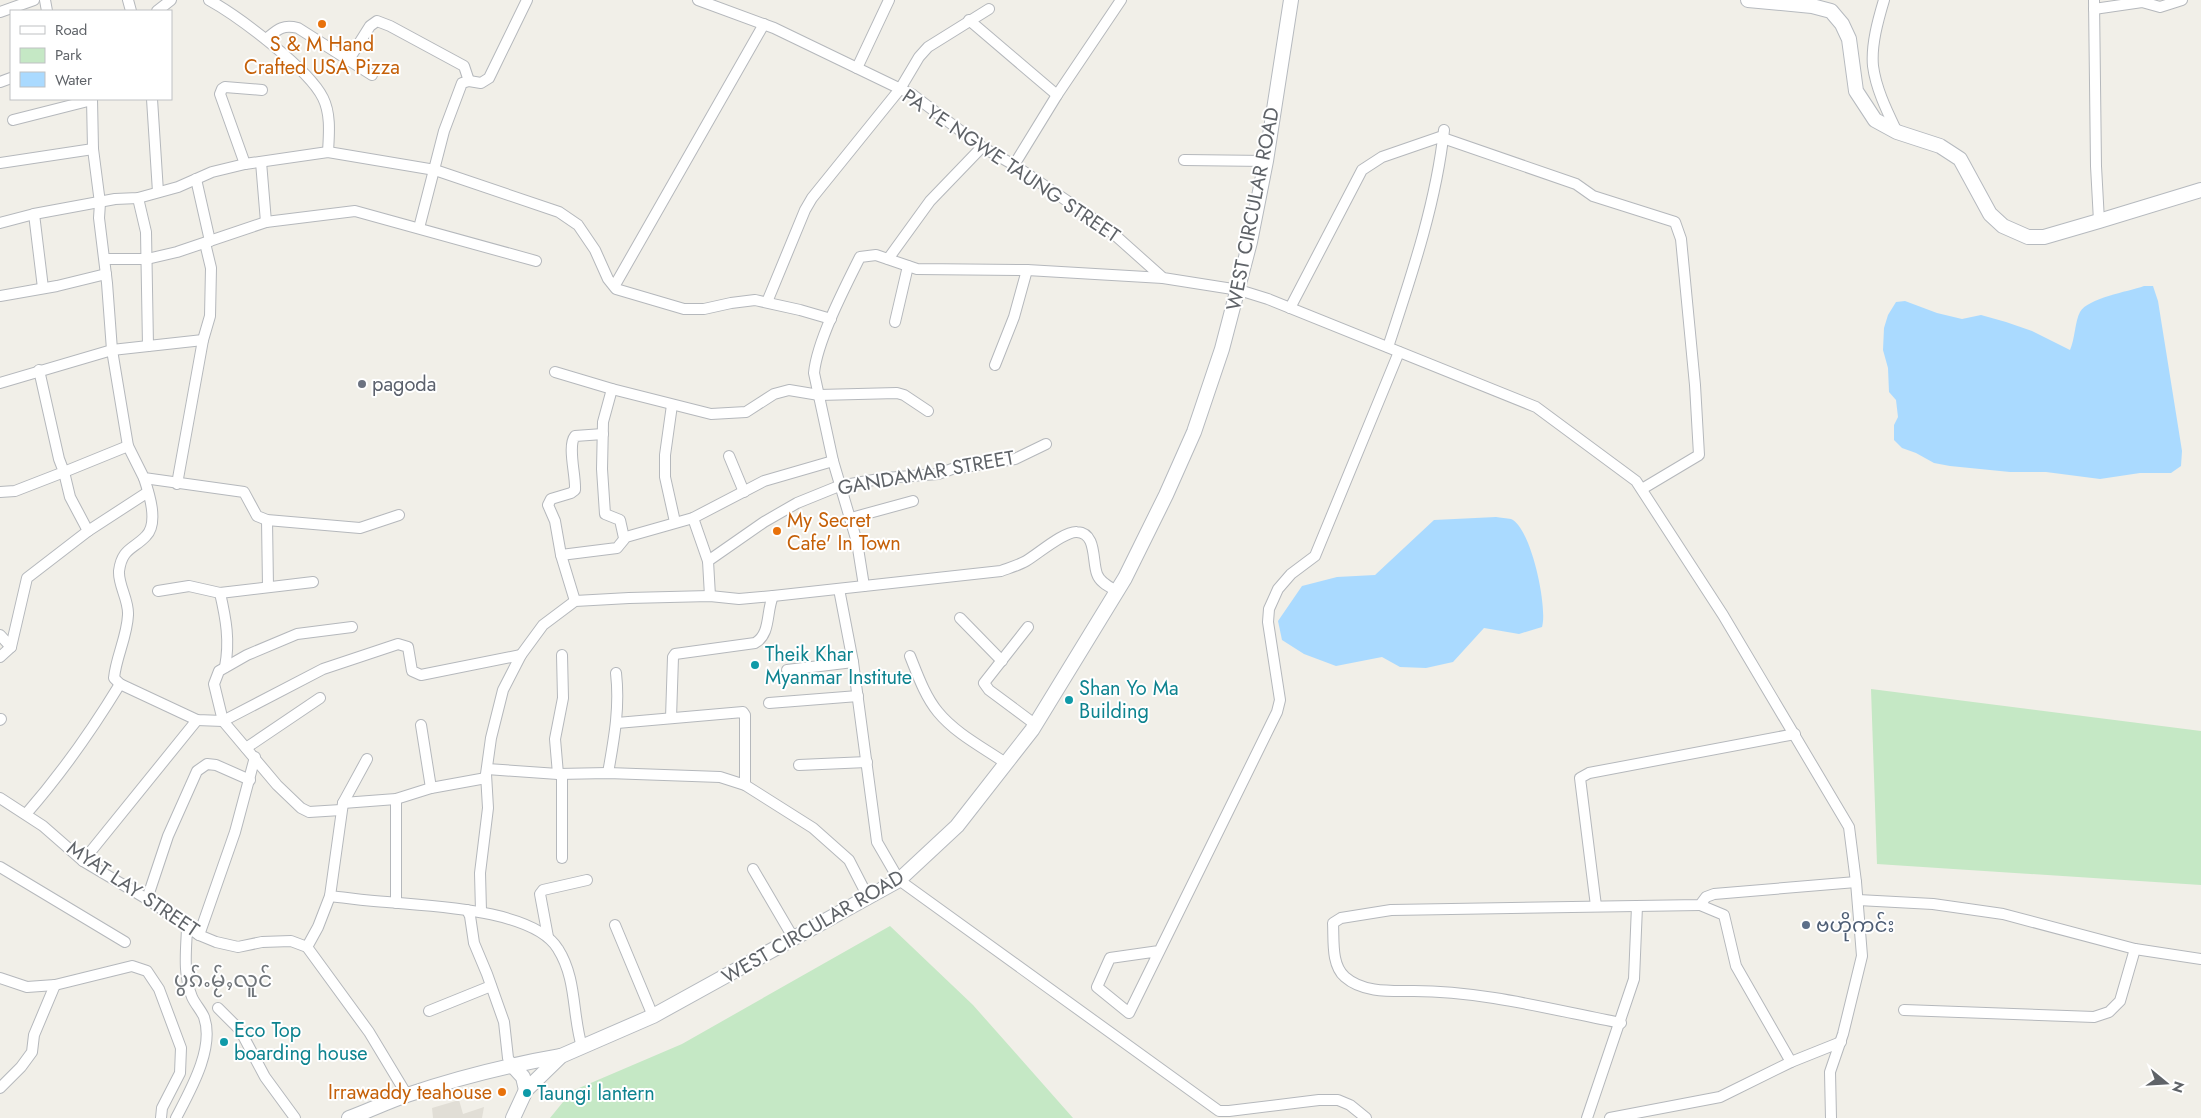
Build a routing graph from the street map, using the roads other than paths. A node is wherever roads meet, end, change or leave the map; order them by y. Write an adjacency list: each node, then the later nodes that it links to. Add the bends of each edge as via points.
1 (1, 0): 16 (street)
2 (34, 0): 16 (street)
3 (171, 0): 15 (street)
4 (209, 0): 19 (street)
5 (527, 0): 23 (street, via 488,78 481,82)
6 (698, 0): 18 (street, PA YE NGWE TAUNG STREET)
7 (889, 0): 21 (street)
8 (1121, 0): 26 (street)
9 (1291, 0): 37 (street, WEST CIRCULAR ROAD)
10 (1748, 0): 31 (street, via 1831,10 1849,39 1856,91 1876,120)
11 (2182, 0): 13 (street, via 2160,7 2142,2)
12 (1885, 1): 31 (street, via 1876,28 1873,64 1878,89)
13 (2094, 4): 50 (street)
14 (989, 9): 17 (street)
15 (158, 10)
16 (1, 12)
17 (969, 20): 24 (street, via 928,47); 26 (street)
18 (764, 24): 21 (street, PA YE NGWE TAUNG STREET); 62 (street)
19 (266, 39): 20 (street, via 280,28 298,28); 35 (street, via 312,82 323,98 329,120)
20 (348, 60): 22 (street); 23 (street, via 370,26 377,21 464,66)
21 (857, 68): 24 (street, PA YE NGWE TAUNG STREET)
22 (372, 75)
23 (469, 81): 42 (street, via 462,83 454,102)
24 (900, 89): 33 (street, PA YE NGWE TAUNG STREET); 66 (street, via 812,198)
25 (262, 90): 40 (street, via 225,87 220,94)
26 (1056, 95): 41 (street)
27 (88, 100): 30 (street)
28 (92, 100): 34 (street)
29 (152, 100): 45 (street)
30 (13, 120)
31 (1898, 132): 50 (street, via 1940,146 1960,160 1990,214 2003,226 2028,237)
32 (1444, 134): 67 (street, via 1382,157 1362,170); 72 (street, via 1425,227); 92 (street, via 1576,184 1593,196 1675,222 1681,239 1699,455)
33 (982, 146): 41 (street, PA YE NGWE TAUNG STREET); 56 (street, via 930,201)
34 (93, 149): 39 (street); 47 (street)
35 (328, 152): 38 (street); 42 (street)
36 (1184, 160): 37 (street)
37 (1266, 161): 64 (street, WEST CIRCULAR ROAD)
38 (261, 162): 40 (street); 49 (street)
39 (0, 163)
40 (245, 164): 43 (street)
41 (1014, 165): 61 (street, PA YE NGWE TAUNG STREET, via 1107,228)
42 (435, 170): 52 (street); 62 (street, via 559,212 578,225 595,250 608,279)
43 (196, 179): 45 (street); 53 (street)
44 (2201, 190): 50 (street)
45 (158, 192): 46 (street)
46 (138, 198): 47 (street); 55 (street, via 146,232)
47 (100, 203): 48 (street); 54 (street)
48 (34, 214): 51 (street); 63 (street)
49 (266, 222): 52 (street, via 355,211); 53 (street)
50 (2099, 222)
51 (0, 223)
52 (419, 228): 57 (street)
53 (208, 242): 55 (street); 70 (street, via 210,316)
54 (105, 259): 55 (street); 60 (street)
55 (147, 259): 71 (street)
56 (888, 259): 58 (street); 68 (street, via 876,255 860,258)
57 (536, 261)
58 (908, 266): 59 (street, via 917,269); 69 (street)
59 (1027, 270): 61 (street); 75 (street, via 1014,317)
60 (106, 274): 63 (street); 73 (street)
61 (1163, 278): 64 (street)
62 (615, 285): 66 (street, via 616,289 684,309 704,309 754,300)
63 (43, 288): 65 (street)
64 (1239, 290): 67 (street); 111 (street, WEST CIRCULAR ROAD, via 1194,432)
65 (0, 296)
66 (767, 302): 68 (street)
67 (1290, 308): 72 (street)
68 (831, 319): 80 (street, via 814,364 814,380)
69 (895, 322)
70 (203, 340): 71 (street); 90 (street)
71 (148, 346): 73 (street)
72 (1388, 347): 74 (street)
73 (112, 350): 76 (street); 85 (street)
74 (1399, 352): 92 (street, via 1536,407 1636,480); 182 (street, via 1315,556 1291,574 1278,589 1268,609 1280,700 1277,712)
75 (995, 365)
76 (39, 370): 78 (street); 88 (street)
77 (554, 372): 79 (street)
78 (0, 383)
79 (612, 389): 81 (street); 83 (street)
80 (819, 395): 81 (street, via 799,390 781,392 751,410 735,414 712,414); 82 (street, via 897,393); 87 (street)
81 (672, 405): 101 (street, via 665,477)
82 (928, 411)
83 (602, 434): 103 (street, via 605,514 620,520); 104 (street, via 575,436 570,446 575,490 549,501)
84 (1046, 444): 91 (street, GANDAMAR STREET, via 1015,459 938,474)
85 (128, 446): 88 (street); 89 (street)
86 (729, 456): 95 (street)
87 (833, 462): 91 (street); 95 (street, via 764,481)
88 (64, 472): 93 (street, via 15,491); 102 (street, via 70,497)
89 (144, 478): 90 (street); 94 (street)
90 (177, 484): 100 (street, via 244,492 257,516)
91 (839, 486): 99 (street); 105 (street, GANDAMAR STREET, via 797,503)
92 (1642, 489): 140 (street)
93 (0, 492)
94 (148, 492): 102 (street); 130 (street, via 152,502 151,527 147,536 128,548 119,572 128,612 128,625 114,670 114,678)
95 (744, 492): 98 (street)
96 (913, 501): 99 (street)
97 (399, 515): 100 (street, via 360,528)
98 (693, 518): 101 (street); 105 (street)
99 (851, 518): 107 (street)
100 (267, 520): 108 (street)
101 (675, 522): 103 (street)
102 (88, 531): 120 (street, via 27,578)
103 (624, 538): 104 (street, via 617,548)
104 (561, 555): 115 (street)
105 (708, 561): 113 (street)
106 (313, 582): 108 (street)
107 (864, 586): 109 (street); 111 (street, via 1001,571 1024,562 1076,531 1090,541 1097,575)
108 (268, 588): 112 (street)
109 (839, 589): 114 (street); 126 (street)
110 (158, 591): 112 (street, via 188,586)
111 (1117, 591): 139 (street, WEST CIRCULAR ROAD)
112 (220, 593): 127 (street, via 229,647)
113 (710, 596): 114 (street); 115 (street)
114 (773, 596): 134 (street, via 763,637 755,644 673,656)
115 (575, 601): 121 (street, via 543,625)
116 (960, 618): 125 (street)
117 (352, 626): 127 (street, via 297,634)
118 (1028, 627): 125 (street)
119 (0, 635): 120 (street)
120 (11, 647): 124 (street)
121 (521, 655): 136 (street, via 421,675 412,671 408,647 398,644 323,669); 147 (street, via 504,690 491,738)
122 (562, 655): 149 (street, via 563,698 555,739)
123 (910, 656): 146 (street, via 921,684 952,727)
124 (0, 657)
125 (1002, 661): 139 (street, via 984,683)
126 (853, 662): 128 (street); 131 (street)
127 (225, 667): 136 (street, via 219,671 214,684)
128 (787, 670)
129 (616, 673): 137 (street)
130 (120, 684): 135 (street); 156 (street, via 97,722)
131 (858, 696): 133 (street); 144 (street)
132 (320, 698): 141 (street)
133 (769, 703)
134 (671, 718): 137 (street); 151 (street, via 743,712)
135 (197, 720): 136 (street); 158 (street)
136 (223, 721): 141 (street)
137 (617, 723): 148 (street)
138 (421, 725): 152 (street)
139 (1036, 725): 146 (street, WEST CIRCULAR ROAD)
140 (1795, 734): 163 (street, via 1849,827); 170 (street, via 1589,773 1580,778)
141 (246, 748): 142 (street)
142 (255, 757): 150 (street); 155 (street, via 301,808 309,812)
143 (367, 759): 155 (street)
144 (867, 762): 145 (street); 162 (street, via 877,842)
145 (799, 764)
146 (1007, 764): 162 (street, WEST CIRCULAR ROAD, via 957,826)
147 (487, 773): 149 (street); 152 (street); 173 (street, via 488,808 480,873)
148 (608, 773): 149 (street); 151 (street, via 720,777)
149 (560, 774): 157 (street)
150 (250, 780): 166 (street, via 216,765 208,764 197,771 168,836); 176 (street)
151 (745, 785): 165 (street, via 813,828 848,860)
152 (431, 788): 154 (street)
153 (0, 798): 156 (street, MYAT LAY STREET)
154 (396, 799): 155 (street); 168 (street)
155 (342, 806): 164 (street)
156 (26, 814): 158 (street, MYAT LAY STREET)
157 (562, 858)
158 (83, 861): 166 (street, MYAT LAY STREET)
159 (0, 867): 179 (street)
160 (753, 869): 178 (street)
161 (587, 880): 177 (street, via 543,890 540,894)
162 (899, 880): 165 (street, WEST CIRCULAR ROAD); 205 (street, via 1219,1111 1338,1100)
163 (1856, 882): 167 (street); 169 (street, via 1714,894 1706,897)
164 (330, 896): 168 (street); 180 (street)
165 (868, 897): 178 (street, WEST CIRCULAR ROAD)
166 (147, 899): 175 (street, MYAT LAY STREET)
167 (1858, 900): 181 (street, via 1933,904 2003,914); 192 (street, via 1862,956)
168 (396, 903): 172 (street)
169 (1700, 905): 171 (street); 195 (street, via 1724,915 1736,966)
170 (1596, 906): 171 (street); 191 (street, via 1391,910 1341,918 1333,923 1336,964 1356,985 1387,992 1472,995)
171 (1637, 906): 191 (street, via 1634,979)
172 (467, 910): 173 (street); 186 (street, via 474,943)
173 (481, 911): 177 (street, via 516,922)
174 (615, 925): 190 (street)
175 (187, 929): 176 (street, MYAT LAY STREET); 201 (street, via 185,967 192,996 204,1018 206,1040 203,1060)
176 (199, 935): 180 (street, MYAT LAY STREET, via 238,947 262,942 291,942)
177 (548, 938): 193 (street, via 558,948 573,983)
178 (794, 939): 190 (street, WEST CIRCULAR ROAD)
179 (125, 942)
180 (307, 947): 199 (street, via 370,1032)
181 (2135, 949): 183 (street); 188 (street, via 2120,1001 2110,1012 2094,1016)
182 (1159, 951): 182 (street, via 1110,958 1097,987 1129,1013)
183 (2201, 959)
184 (0, 978): 185 (street, via 27,987)
185 (55, 984): 197 (street, via 34,1035 32,1052); 200 (street, via 132,966 147,972 159,989 181,1048 180,1073 162,1108)
186 (491, 986): 189 (street); 196 (street, via 504,1022 508,1058)
187 (218, 1008): 202 (street, via 240,1030 265,1077)
188 (1904, 1010)
189 (428, 1011)
190 (653, 1016): 193 (street, WEST CIRCULAR ROAD)
191 (1620, 1023): 206 (street)
192 (1840, 1042): 195 (street); 208 (street, via 1830,1072)
193 (582, 1047): 194 (street, WEST CIRCULAR ROAD)
194 (561, 1056): 196 (street); 198 (street, WEST CIRCULAR ROAD)
195 (1791, 1062): 207 (street, via 1720,1097)
196 (512, 1065): 198 (street, via 523,1077); 199 (street)
197 (0, 1088)
198 (526, 1090): 204 (street, WEST CIRCULAR ROAD)
199 (407, 1095): 203 (street)
200 (161, 1118)
201 (176, 1118)
202 (295, 1118)
203 (349, 1118)
204 (513, 1118)
205 (1366, 1118)
206 (1587, 1118)
207 (1610, 1118)
208 (1831, 1118)

